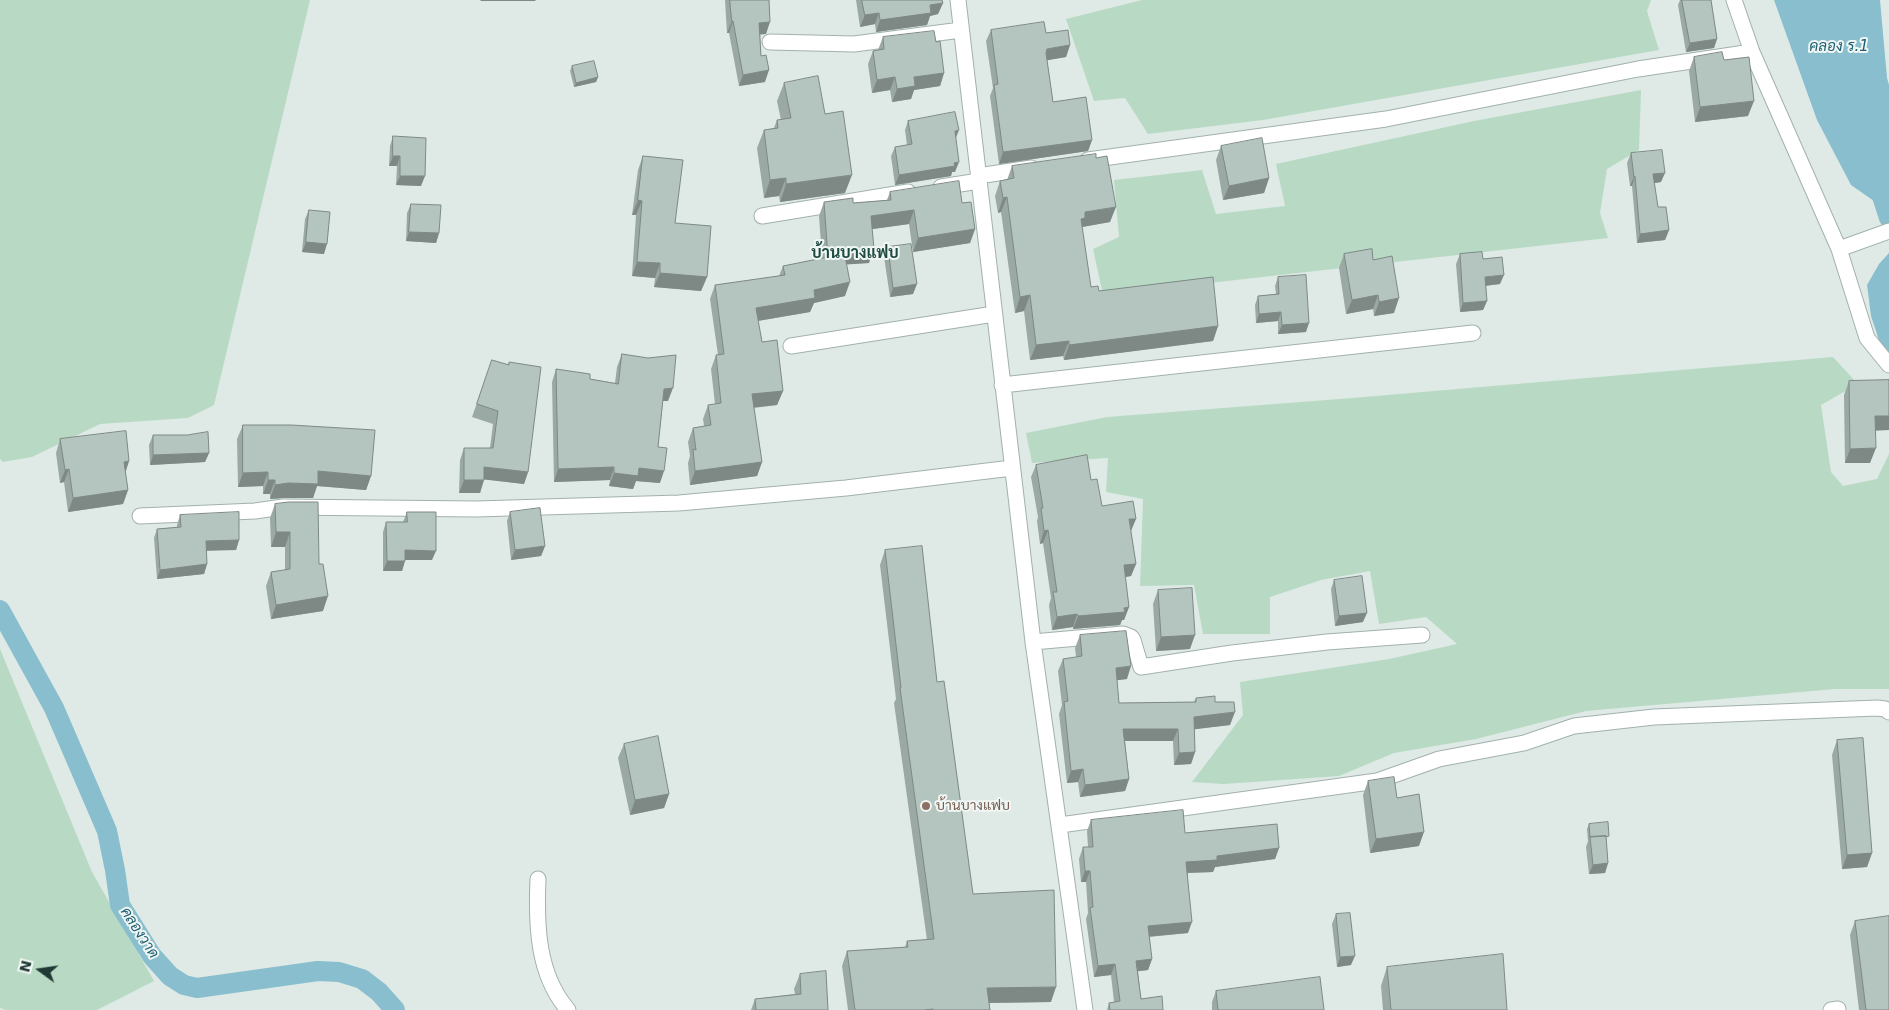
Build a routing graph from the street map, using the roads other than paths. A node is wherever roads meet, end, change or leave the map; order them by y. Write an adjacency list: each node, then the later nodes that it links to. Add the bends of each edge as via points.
1 (958, 0): 3 (street)
2 (1734, 0): 5 (street)
3 (961, 30): 4 (street, via 854,44); 8 (street)
4 (770, 42)
5 (1752, 52): 6 (street, via 1638,69 1386,118); 11 (street)
6 (1075, 162)
7 (1046, 166): 8 (street)
8 (978, 178): 9 (street); 12 (street)
9 (762, 216)
10 (1884, 233): 11 (street)
11 (1839, 249): 15 (street, via 1867,338)
12 (994, 314): 14 (street); 16 (street)
13 (1473, 333): 16 (street)
14 (790, 346)
15 (1889, 365)
16 (1002, 385): 17 (street)
17 (1012, 468): 18 (street, via 680,503 476,509 283,507); 20 (street)
18 (140, 516)
19 (1422, 635): 20 (street, via 1327,642 1141,667 1133,640 1123,634)
20 (1033, 642): 22 (street)
21 (1889, 712): 22 (street, via 1881,708 1654,717 1574,726 1524,743 1439,759 1377,781)
22 (1060, 825): 25 (street)
23 (538, 879): 24 (street, via 537,923 541,950 551,982)
24 (568, 1010)
25 (1085, 1010)

